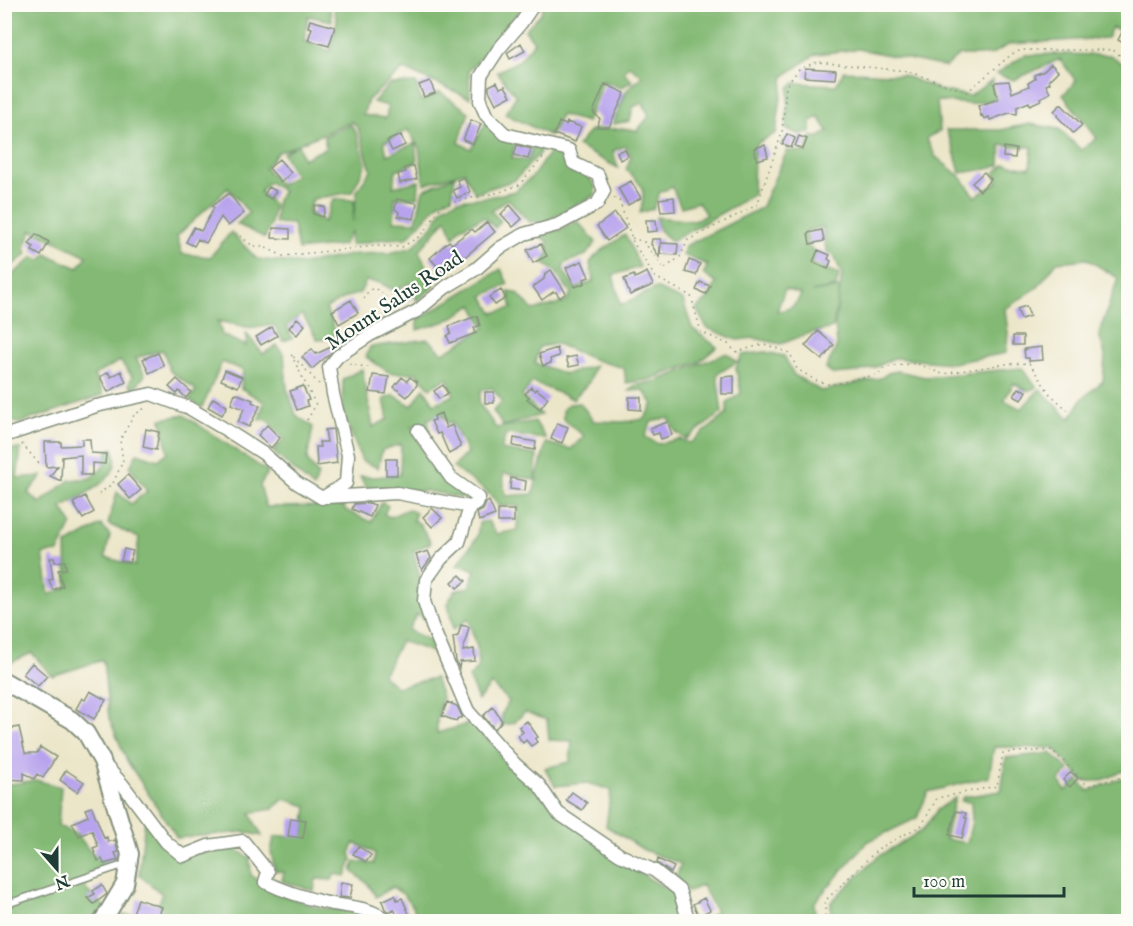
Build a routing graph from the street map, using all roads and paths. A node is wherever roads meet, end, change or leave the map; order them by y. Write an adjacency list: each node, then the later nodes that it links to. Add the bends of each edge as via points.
1 (534, 4): 3 (street, via 481,76 480,101 486,115 506,134)
2 (1128, 62): 6 (path, via 1113,50 1021,50 967,92 907,71 817,62 799,69 786,86 782,133 757,205 688,240 680,257 664,269 644,242)
3 (544, 143): 4 (street, via 569,150 573,162 598,175); 5 (path, via 546,154 519,185 443,204 420,236 402,247 375,246 284,256 253,246)
4 (604, 191): 6 (path, via 619,201); 8 (street, Mount Salus Road, via 597,204 557,225 524,234 417,311)
5 (240, 236)
6 (632, 238): 13 (path, via 655,277 691,296 701,332 736,352 764,344 790,353 797,369 830,385 879,374 883,368 916,363 942,374 1029,363 1050,394)
7 (364, 299): 8 (path, via 374,288 384,294 387,305)
8 (383, 328): 9 (street, Mount Salus Road)
9 (335, 360): 10 (path); 19 (street, Mount Salus Road, via 329,367 348,454 346,483)
10 (372, 368)
11 (324, 392): 14 (path, via 291,354 316,405)
12 (161, 398): 16 (street, via 151,394 96,406); 18 (path, via 134,415 120,440 123,461 113,483); 19 (street, via 189,408 223,428)
13 (1069, 411)
14 (307, 420)
15 (418, 430): 20 (street, via 451,478 479,498)
16 (9, 435): 17 (path)
17 (41, 466)
18 (99, 494)
19 (322, 498): 20 (street, via 397,493)
20 (470, 507): 28 (street, via 459,542 426,580 424,601 468,711 539,785 558,813 620,855 655,871 679,890)
21 (4, 681): 22 (main road, via 72,720 86,733)
22 (102, 761): 24 (main road); 27 (street, via 166,842 183,856 208,846 243,841 268,872 266,882 288,893 326,903 361,907)
23 (1128, 772): 29 (path, via 1088,786 1052,750 1003,753 997,786 937,798 922,825 878,849 825,901)
24 (130, 863): 25 (lane); 26 (main road, via 125,884)
25 (4, 905)
26 (102, 921)
27 (389, 921)
28 (689, 921)
29 (825, 921)

